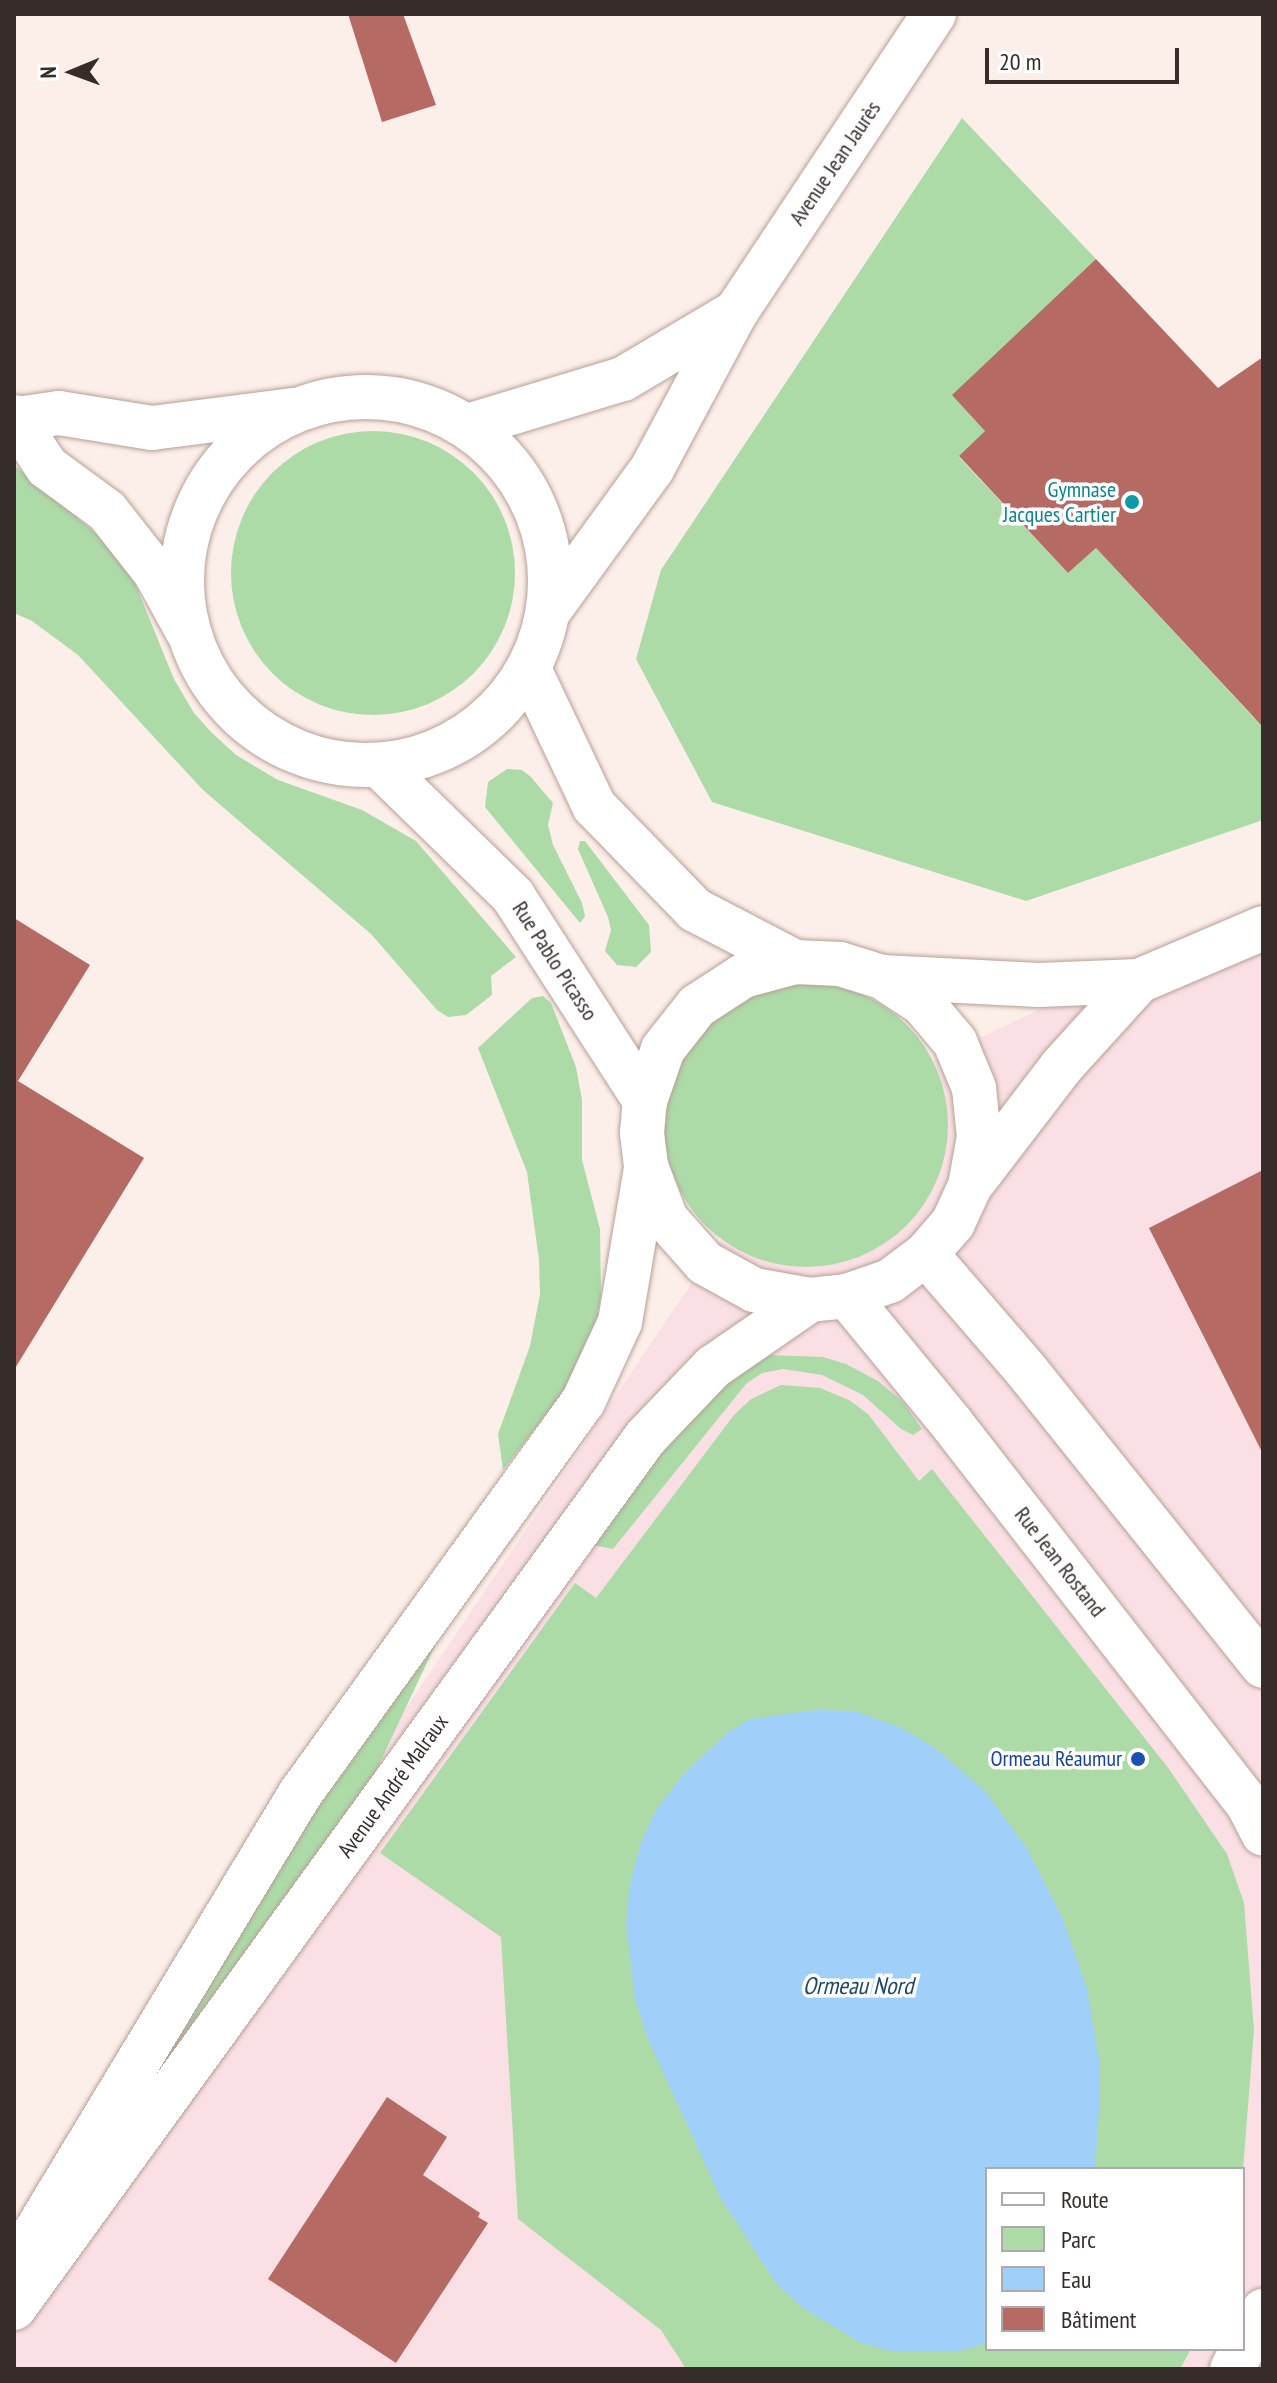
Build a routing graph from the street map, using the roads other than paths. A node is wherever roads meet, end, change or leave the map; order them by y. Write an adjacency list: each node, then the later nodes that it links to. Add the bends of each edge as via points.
1 (934, 14): 2 (street, Avenue Jean Jaurès)
2 (736, 312): 5 (street, Avenue Jean Jaurès, via 623,379); 6 (street, Avenue Jean Jaurès, via 652,469)
3 (293, 410): 4 (street, via 152,428 59,413); 5 (street, via 352,396 412,402); 7 (street, via 247,438 211,478 189,526 181,579)
4 (15, 418): 7 (street, via 47,467 107,511 155,572)
5 (468, 426): 6 (street, via 507,461 535,507 549,558)
6 (548, 612): 8 (street)
7 (188, 632): 9 (street, via 215,689 260,733 317,760)
8 (529, 669): 9 (street, via 491,718 439,751); 11 (street, via 594,806 695,910)
9 (380, 766): 14 (street, Rue Pablo Picasso, via 513,896)
10 (1263, 928): 13 (street)
11 (795, 962): 12 (street, via 840,964); 14 (street, via 743,976 697,1006 663,1049)
12 (882, 977): 13 (street, via 1039,985); 16 (street, via 923,1004 955,1042 974,1088 979,1137)
13 (1139, 981): 16 (street, via 1062,1066)
14 (645, 1101): 15 (street)
15 (646, 1166): 18 (street, via 666,1219 705,1263 754,1290); 21 (street, via 620,1322 583,1402 300,1794)
16 (970, 1186): 17 (street, via 953,1223)
17 (926, 1254): 18 (street, via 890,1281); 19 (street)
18 (829, 1298): 20 (street, Rue Jean Rostand, via 952,1424 1240,1794); 22 (street, Avenue André Malraux, via 713,1367 646,1437)
19 (1263, 1666)
20 (1263, 1834)
21 (14, 2268)
22 (14, 2308)
23 (1263, 2311): 24 (street)
24 (1245, 2345)
25 (1242, 2351): 26 (street)
26 (1232, 2369)

